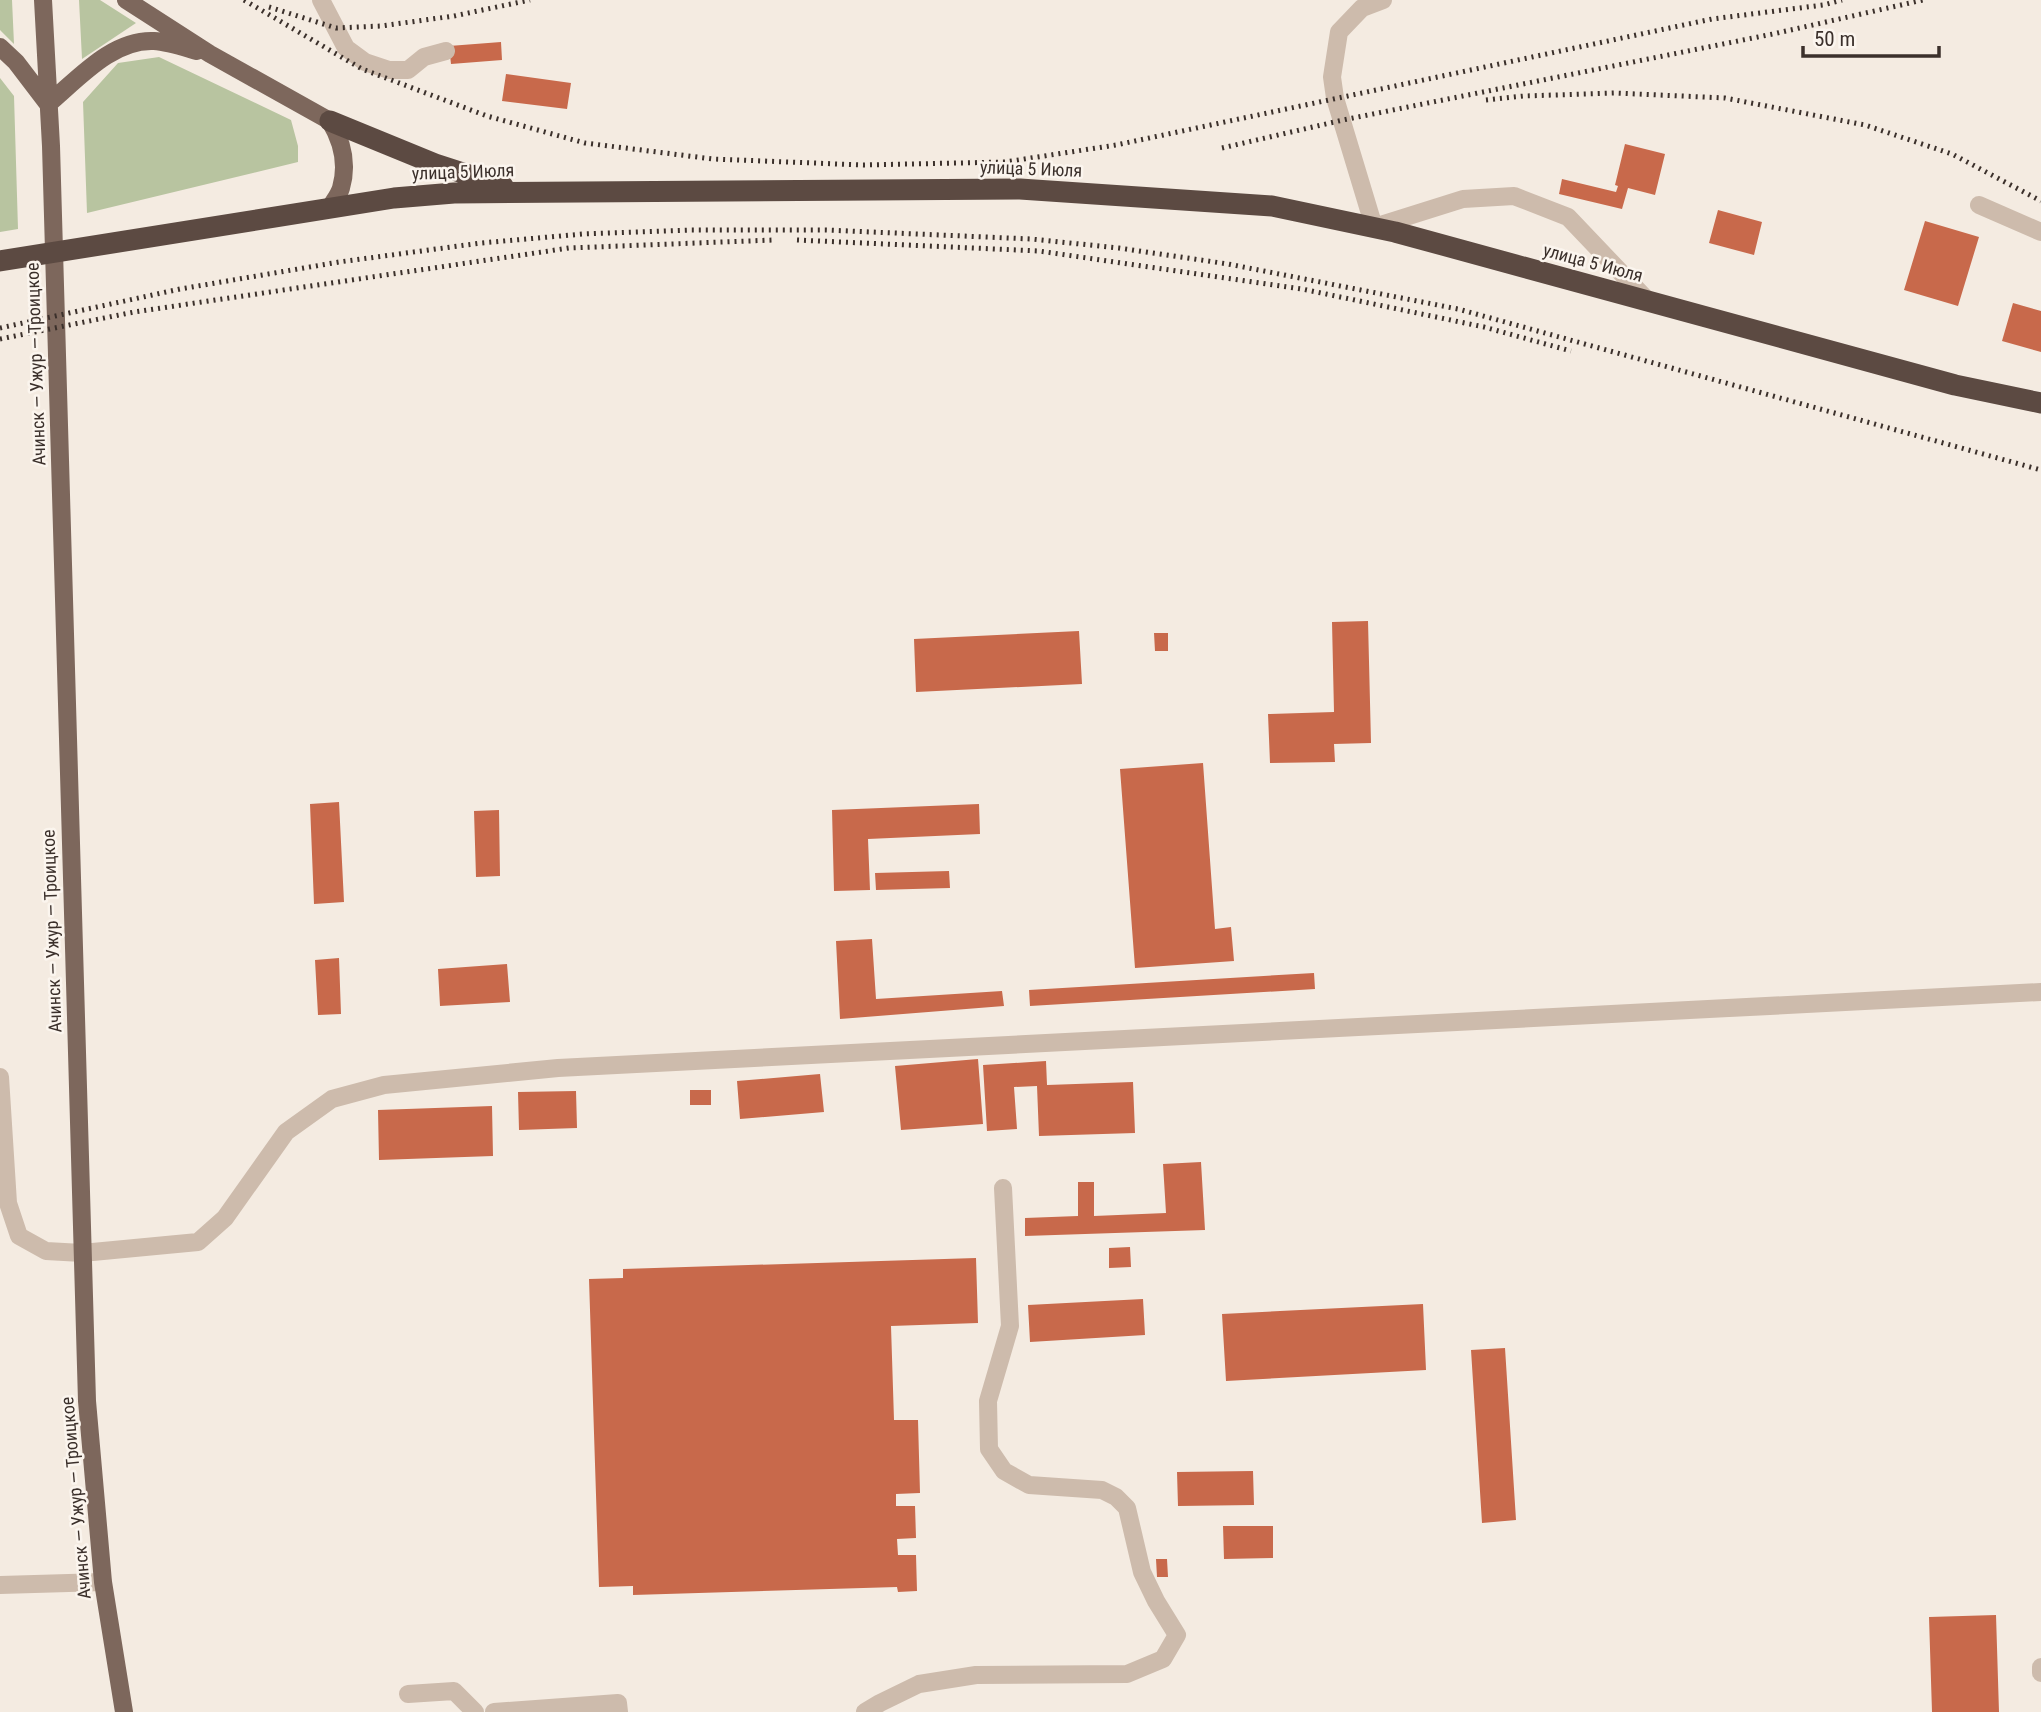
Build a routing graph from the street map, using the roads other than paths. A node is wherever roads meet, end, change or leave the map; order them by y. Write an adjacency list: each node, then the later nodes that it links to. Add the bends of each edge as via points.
1 (43, 0): 8 (main road, Ачинск — Ужур — Троицкое)
2 (126, 0): 7 (main road)
3 (321, 0): 6 (street, via 346,48 365,62 408,70 424,57)
4 (1383, 0): 13 (street, via 1362,8 1339,32 1332,77)
5 (0, 47): 8 (main road)
6 (446, 51)
7 (210, 54): 8 (main road, via 152,41 120,47); 9 (main road)
8 (48, 104): 22 (main road, Ачинск — Ужур — Троицкое)
9 (330, 121): 10 (highway, via 435,164); 12 (main road, via 340,138 343,171 341,188)
10 (528, 192): 12 (highway, улица 5 Июля, via 433,194); 13 (highway, улица 5 Июля, via 1020,189 1272,206)
11 (1979, 205): 14 (street)
12 (330, 208): 15 (highway, улица 5 Июля)
13 (1374, 227): 16 (highway, улица 5 Июля); 16 (street, via 1463,199 1514,196 1568,217)
14 (2041, 232)
15 (0, 261)
16 (1648, 301): 17 (highway, улица 5 Июля, via 1955,385)
17 (2041, 403)
18 (2041, 992): 22 (street, via 558,1068 384,1085 332,1099 286,1132 225,1218 198,1242)
19 (0, 1077): 20 (street)
20 (3, 1179): 22 (street, via 19,1236 46,1251)
21 (1003, 1188): 30 (street, via 1010,1326 988,1401 989,1449 1004,1471 1029,1485 1102,1490 1116,1497 1127,1508 1142,1572 1177,1635 1163,1659 1127,1674 976,1675 919,1684)
22 (82, 1253): 23 (main road, Ачинск — Ужур — Троицкое)
23 (103, 1582): 24 (street); 26 (main road, Ачинск — Ужур — Троицкое)
24 (0, 1585)
25 (408, 1693): 27 (street, via 454,1690)
26 (124, 1712)
27 (475, 1712)
28 (494, 1712): 29 (street, via 618,1703)
29 (620, 1712)
30 (865, 1712)

